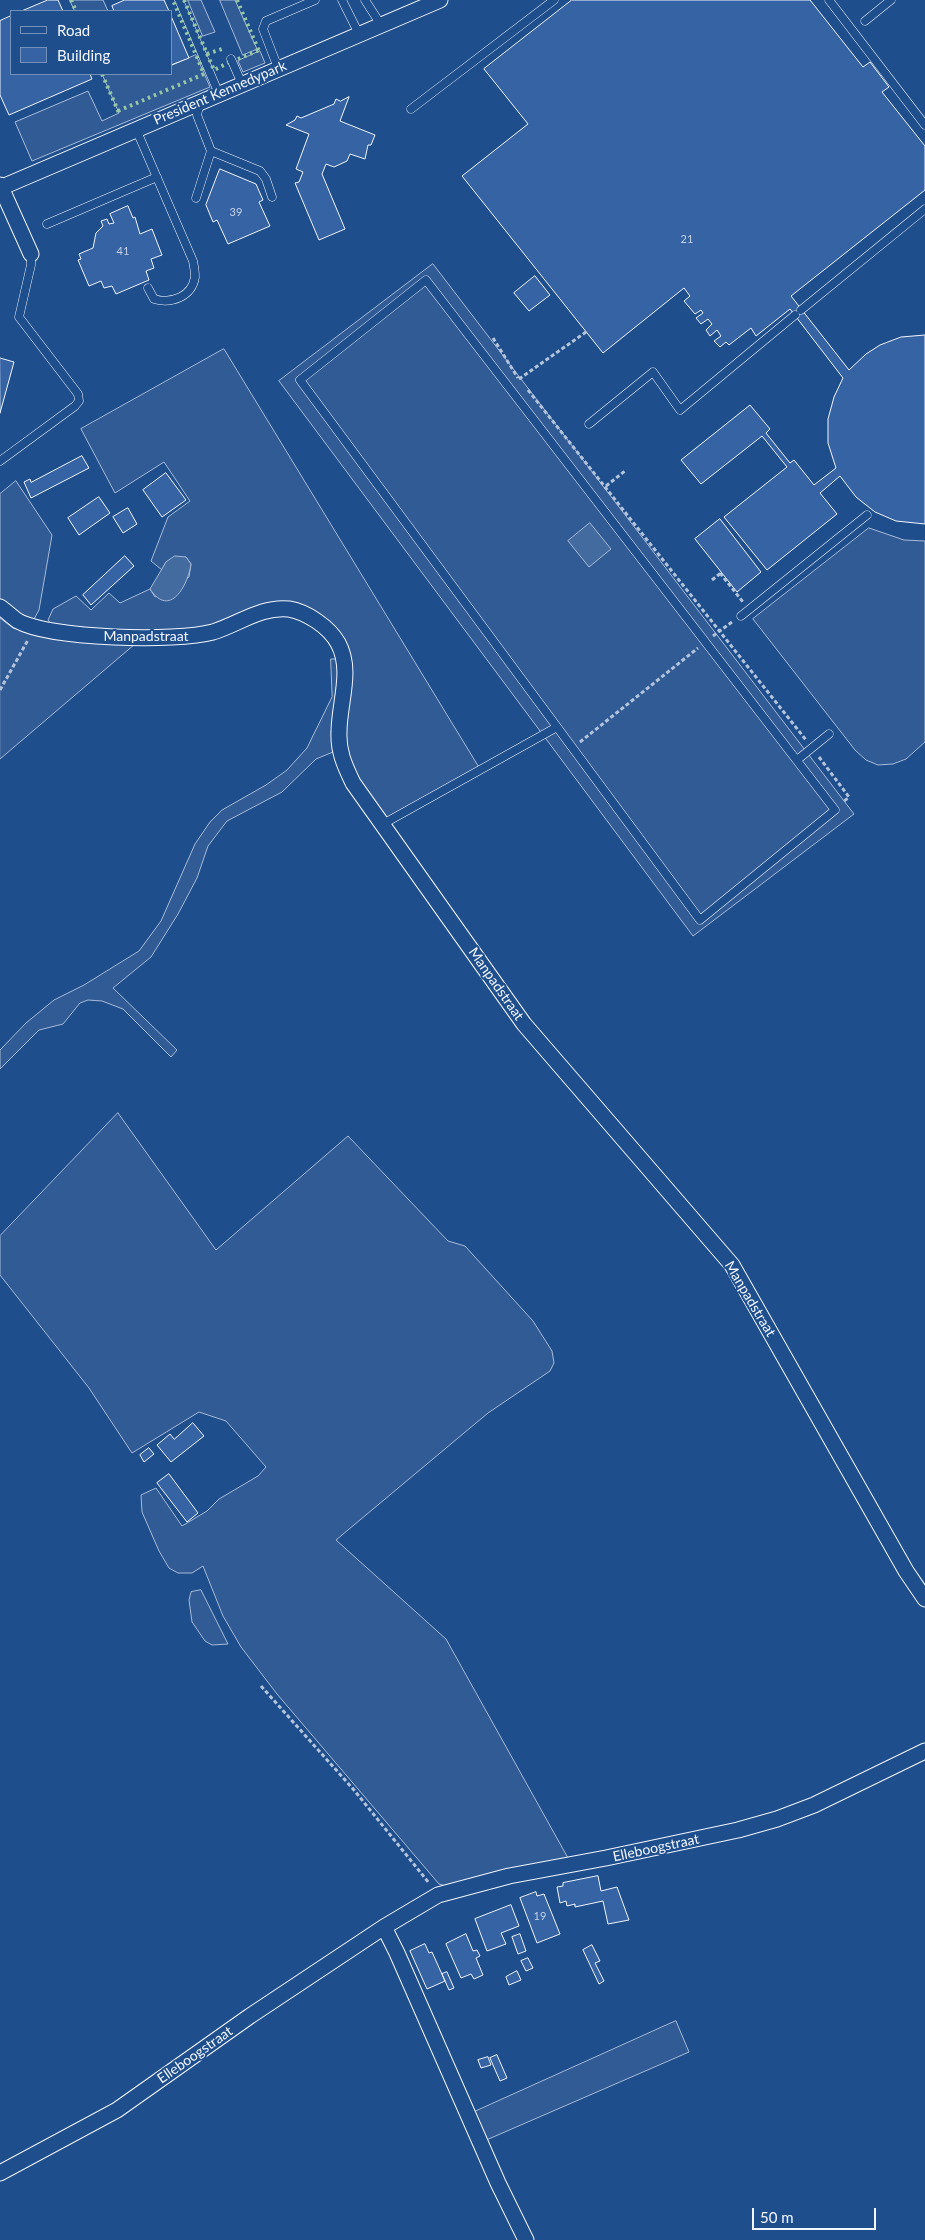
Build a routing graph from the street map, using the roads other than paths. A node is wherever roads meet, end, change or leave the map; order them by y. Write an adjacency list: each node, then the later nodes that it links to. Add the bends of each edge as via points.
1 (179, 0): 15 (lane)
2 (315, 0): 13 (lane, via 266,20 263,28)
3 (342, 0): 11 (lane)
4 (365, 0): 10 (lane)
5 (440, 0): 10 (street, President Kennedypark)
6 (554, 0): 17 (lane)
7 (829, 0): 18 (lane)
8 (891, 0): 9 (lane)
9 (865, 21)
10 (381, 25): 11 (street, President Kennedypark)
11 (359, 34): 13 (street, President Kennedypark)
12 (231, 59): 14 (lane)
13 (278, 68): 14 (street, President Kennedypark)
14 (242, 84): 15 (street, President Kennedypark)
15 (219, 94): 16 (street, President Kennedypark)
16 (200, 103): 19 (street, President Kennedypark); 20 (lane, via 196,116)
17 (411, 109)
18 (925, 125)
19 (136, 129): 21 (lane); 22 (street, President Kennedypark)
20 (211, 151): 23 (lane, via 260,171); 24 (lane)
21 (157, 177): 26 (lane); 28 (lane, via 193,261 195,276 191,288 172,301 154,299)
22 (0, 187): 27 (street, President Kennedypark)
23 (272, 197)
24 (196, 198)
25 (925, 209): 29 (lane, via 680,410 653,372)
26 (47, 224)
27 (31, 254): 30 (lane, via 19,317 78,394 79,401)
28 (148, 288)
29 (589, 424)
30 (0, 461)
31 (867, 516): 33 (lane)
32 (0, 607): 37 (street, Manpadstraat, via 18,621 35,627 103,636 177,638 215,632 260,612 275,609 290,609 309,617 339,645 345,674 338,734 341,757 353,783)
33 (741, 616)
34 (557, 727): 36 (lane, via 700,920 835,810); 36 (lane, via 300,380 426,280); 37 (lane)
35 (829, 734): 36 (lane)
36 (796, 760)
37 (383, 824): 38 (street, Manpadstraat, via 524,1024 732,1264)
38 (925, 1599)
39 (925, 1752): 40 (street, Elleboogstraat, via 814,1805 777,1819 738,1830 509,1876 438,1895)
40 (384, 1927): 41 (street, Elleboogstraat, via 117,2110); 42 (street)
41 (0, 2173)
42 (526, 2240)

